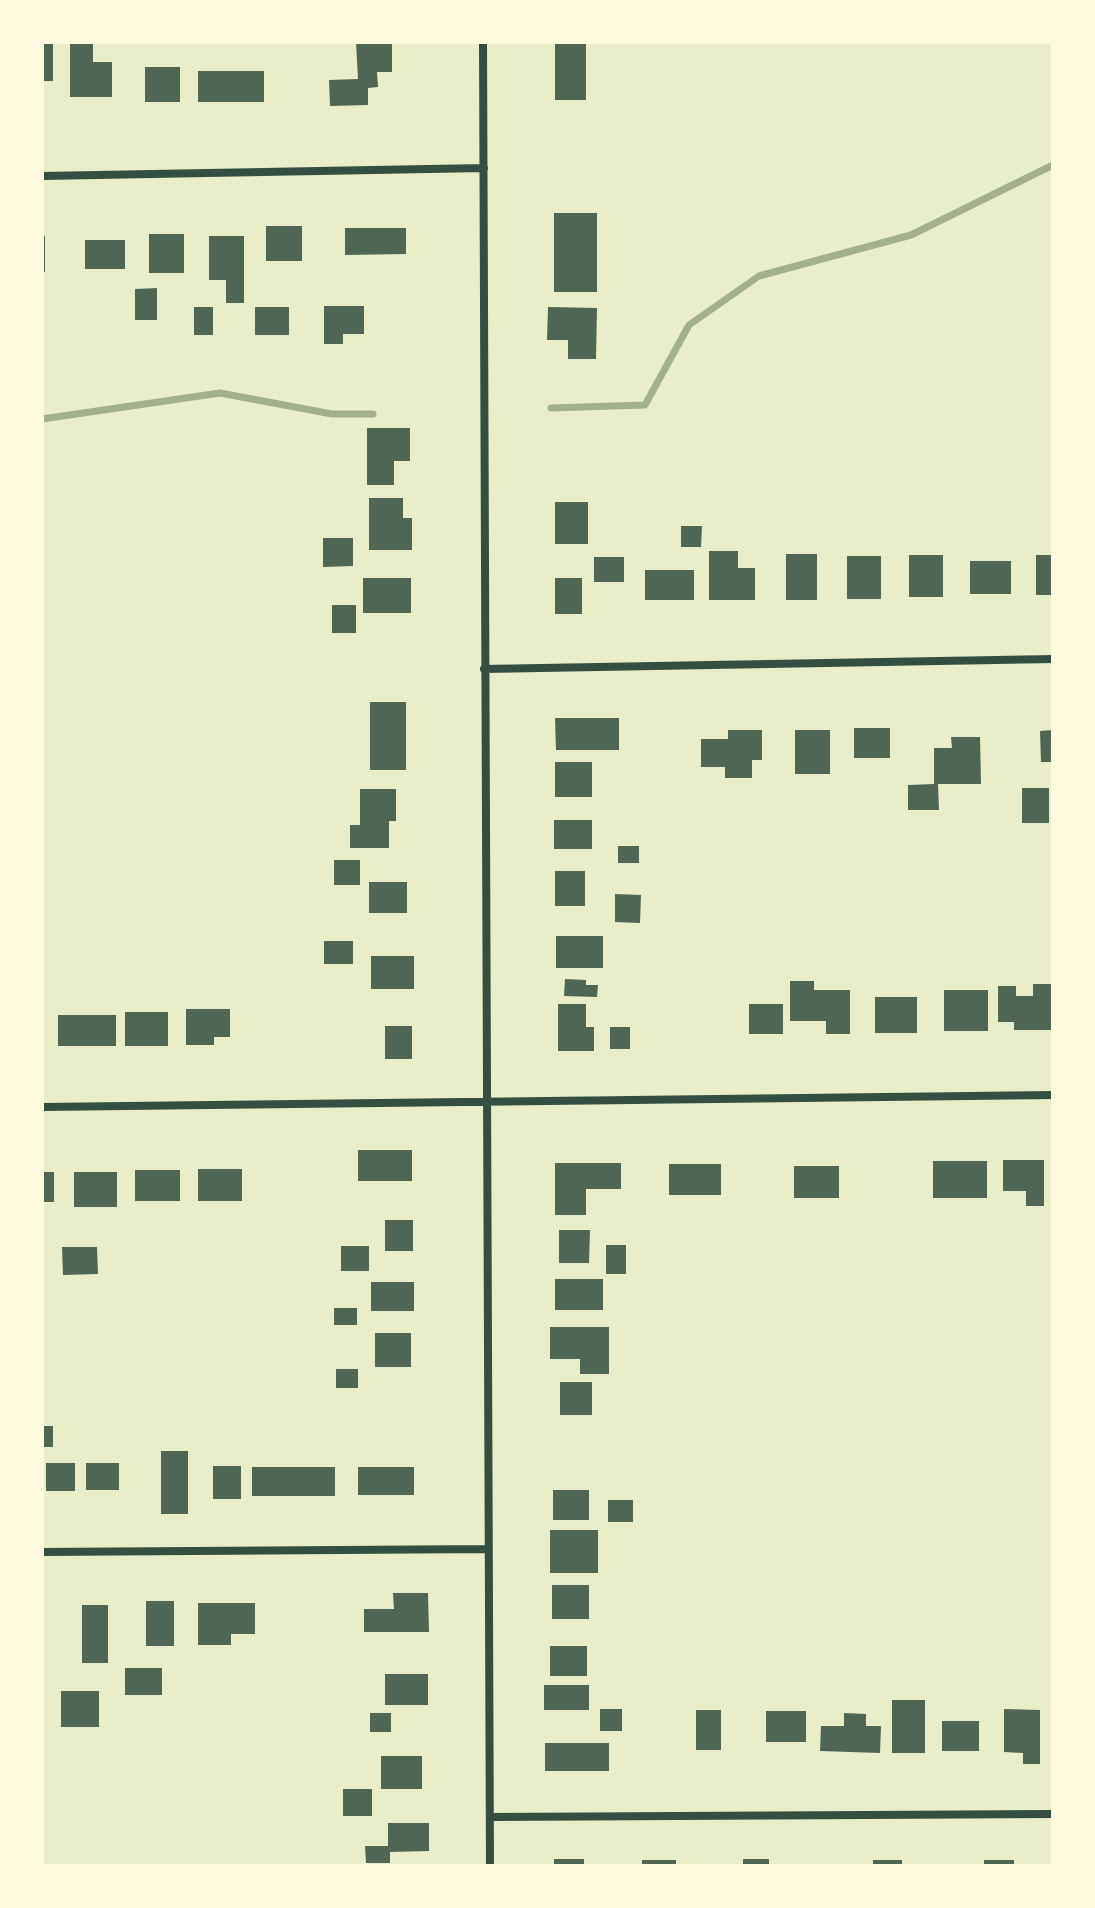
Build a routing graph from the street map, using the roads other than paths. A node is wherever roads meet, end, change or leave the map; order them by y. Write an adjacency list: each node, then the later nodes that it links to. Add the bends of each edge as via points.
1 (483, 42): 2 (street)
2 (484, 168): 3 (street); 5 (street)
3 (42, 176)
4 (1053, 659): 5 (street)
5 (484, 669): 7 (street)
6 (1053, 1095): 7 (street)
7 (486, 1101): 8 (street); 9 (street)
8 (42, 1107)
9 (489, 1549): 10 (street); 12 (street)
10 (42, 1552)
11 (1053, 1814): 12 (street)
12 (490, 1817): 13 (street)
13 (490, 1866)

